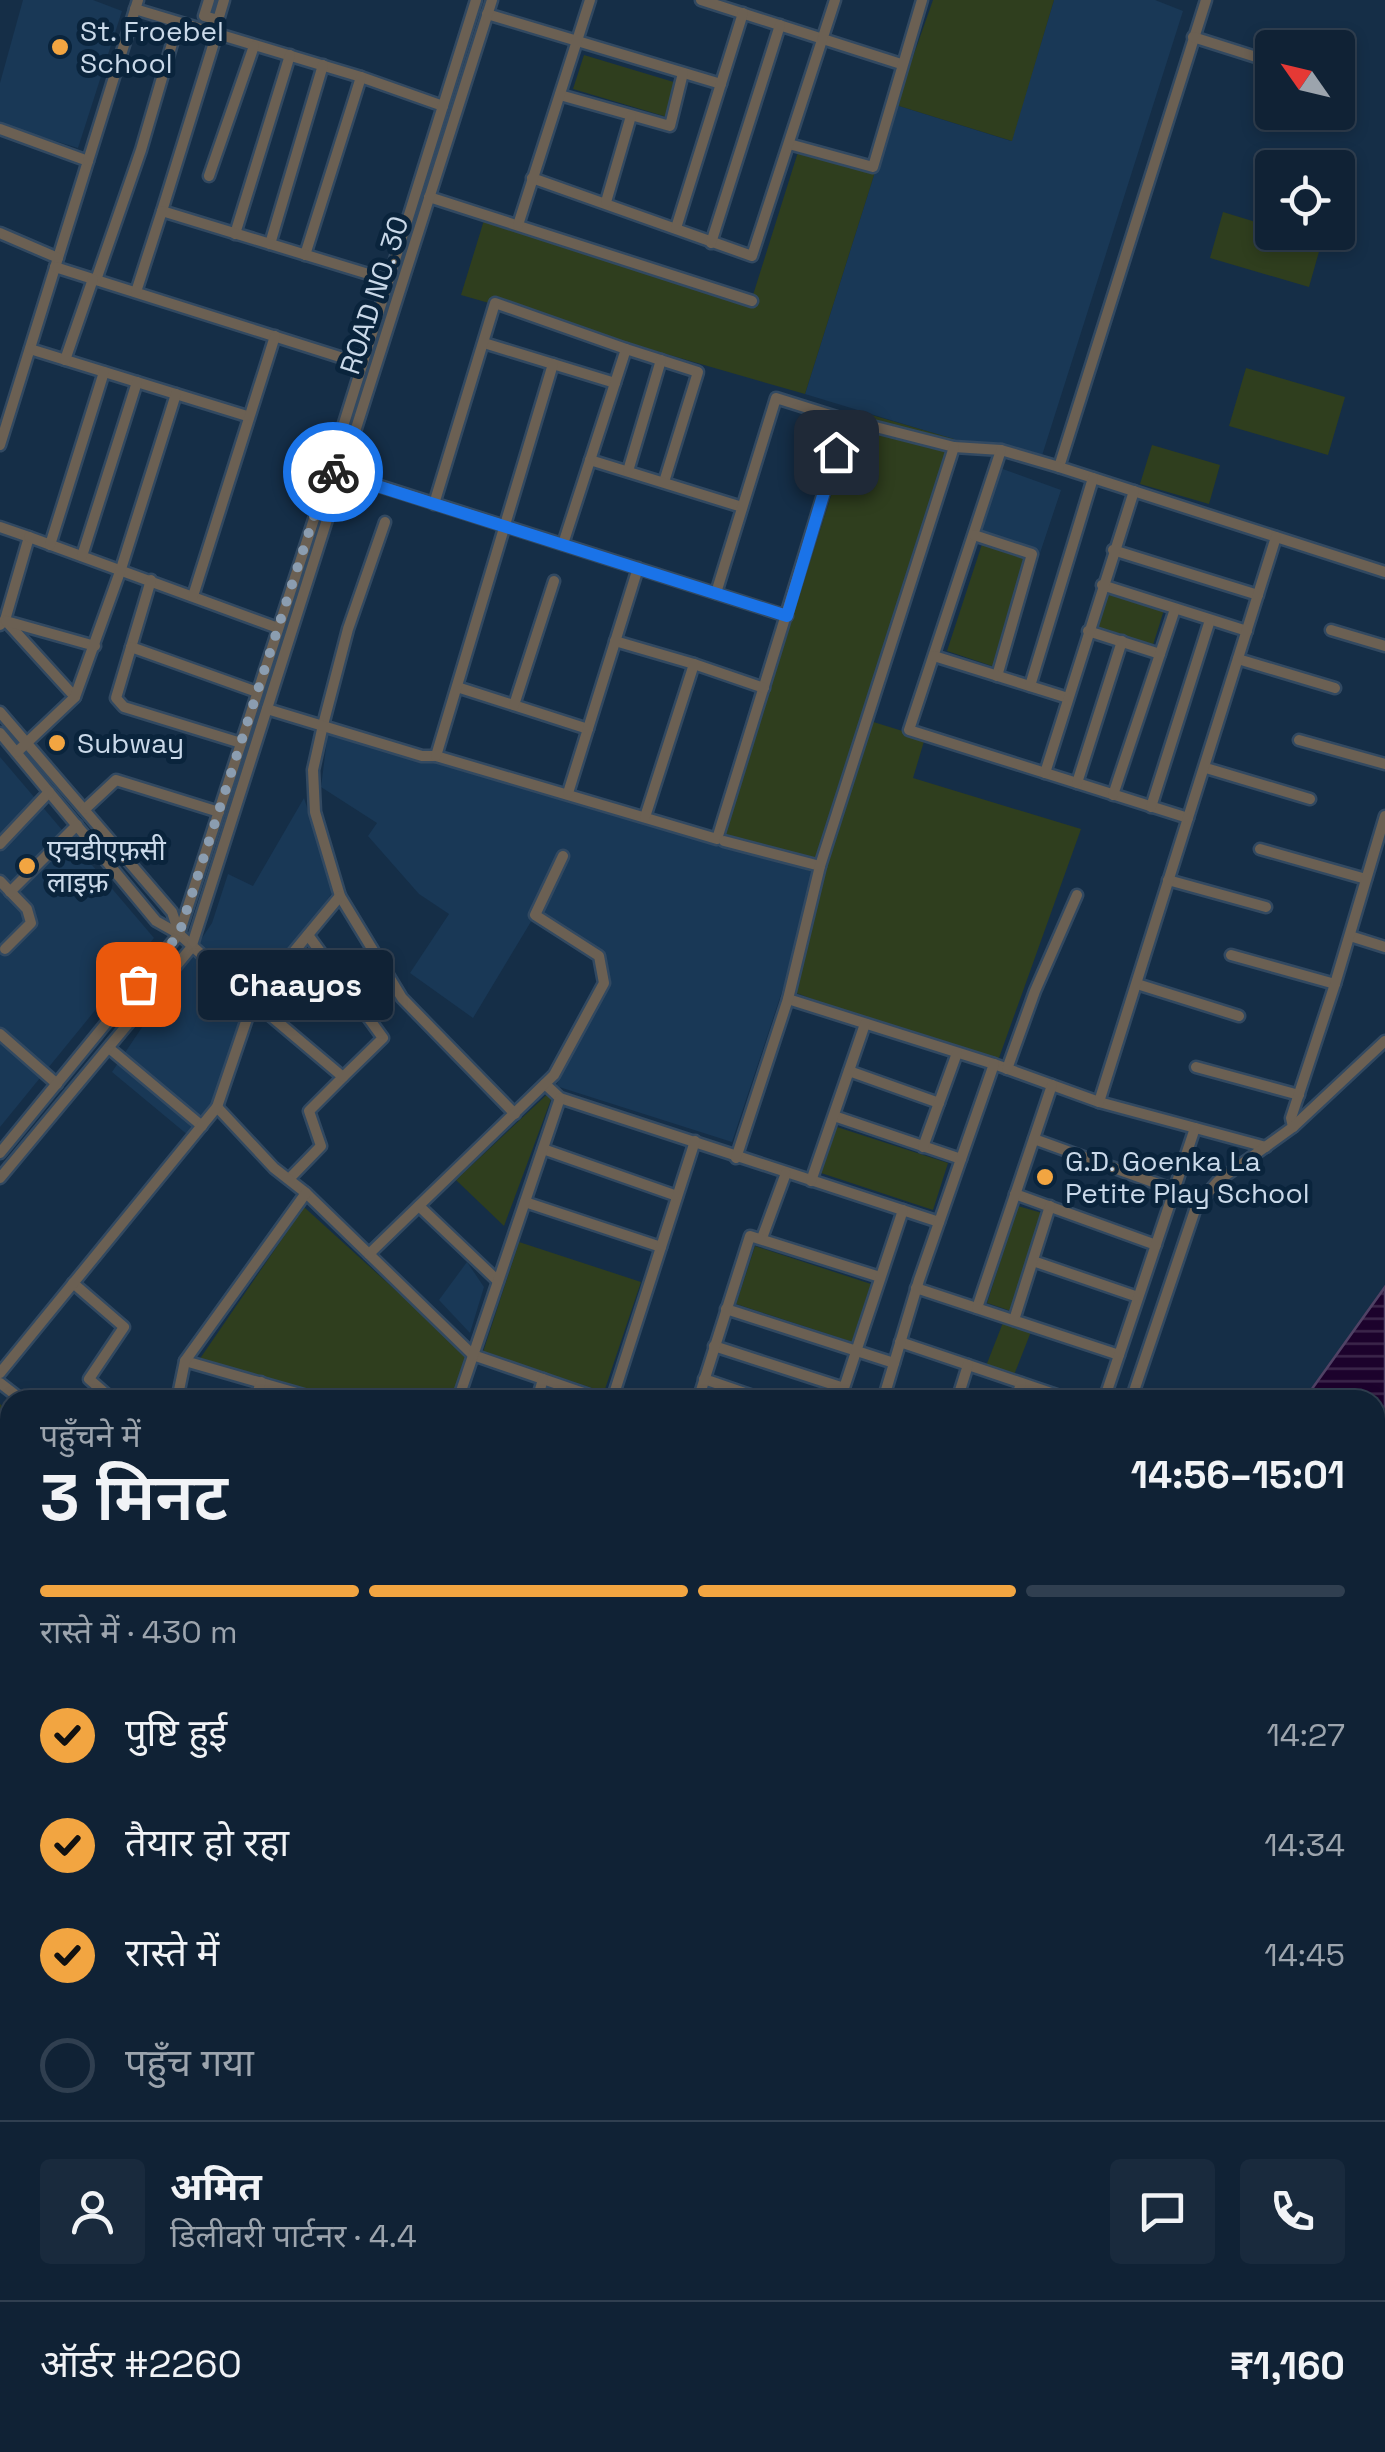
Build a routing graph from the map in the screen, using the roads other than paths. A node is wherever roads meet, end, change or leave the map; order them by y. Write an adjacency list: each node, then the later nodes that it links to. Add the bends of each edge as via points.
1 (124, 0): 11 (street)
2 (208, 0): 3 (street, via 204,16 218,20)
3 (224, 0)
4 (476, 0): 29 (street, ROAD NO. 30)
5 (492, 0): 12 (street, ROAD NO. 30)
6 (590, 0): 19 (street)
7 (701, 0): 13 (street)
8 (835, 0): 18 (street)
9 (922, 0): 23 (street)
10 (1206, 0): 17 (street)
11 (137, 4): 14 (street); 33 (street)
12 (487, 14): 19 (street); 36 (street, ROAD NO. 30)
13 (743, 14): 15 (street); 27 (street)
14 (178, 23): 16 (street); 47 (street)
15 (780, 26): 18 (street); 43 (street)
16 (216, 36): 20 (street); 38 (street)
17 (1192, 37): 22 (street); 69 (street)
18 (823, 39): 23 (street); 32 (street)
19 (578, 41): 25 (street); 28 (street)
20 (254, 46): 21 (street); 34 (street)
21 (290, 55): 24 (street); 42 (street)
22 (1255, 57)
23 (901, 64): 32 (street, via 872,168)
24 (323, 66): 26 (street); 44 (street)
25 (684, 73): 27 (street); 30 (street, via 670,126)
26 (361, 77): 29 (street); 45 (street)
27 (721, 84): 40 (street)
28 (560, 96): 30 (street); 35 (street)
29 (443, 106): 48 (street, ROAD NO. 30)
30 (631, 116): 37 (street)
31 (0, 128): 33 (street)
32 (789, 144): 43 (street, via 752,256)
33 (88, 160): 46 (street)
34 (209, 176)
35 (532, 178): 37 (street); 39 (street)
36 (429, 197): 39 (street); 71 (street, ROAD NO. 30)
37 (606, 202): 40 (street)
38 (162, 212): 42 (street); 49 (street)
39 (518, 225): 50 (street)
40 (676, 228): 43 (street)
41 (0, 232): 46 (street)
42 (234, 234): 44 (street)
43 (711, 243)
44 (270, 244): 45 (street)
45 (304, 255): 48 (street)
46 (57, 262): 47 (street); 53 (street)
47 (94, 279): 49 (street); 55 (street)
48 (388, 280): 57 (street, ROAD NO. 30)
49 (136, 292): 51 (street)
50 (752, 301)
51 (275, 336): 57 (street); 63 (street)
52 (484, 343): 54 (street, via 496,303); 58 (street); 75 (street)
53 (30, 349): 55 (street); 65 (street)
54 (626, 349): 56 (street); 61 (street)
55 (65, 360): 59 (street)
56 (660, 360): 70 (street); 73 (street, via 698,372)
57 (362, 364): 71 (street, ROAD NO. 30)
58 (552, 364): 61 (street); 78 (street)
59 (104, 372): 60 (street); 84 (street)
60 (138, 382): 62 (street); 86 (street)
61 (615, 383): 68 (street)
62 (176, 394): 63 (street); 88 (street)
63 (247, 416): 95 (street)
64 (856, 422): 66 (street)
65 (0, 445)
66 (954, 447): 67 (street); 151 (street)
67 (1001, 450): 69 (street); 80 (street)
68 (590, 460): 70 (street); 83 (street)
69 (1059, 467): 72 (street)
70 (628, 471): 73 (street)
71 (335, 472): 75 (street); 100 (street, ROAD NO. 30); 122 (street, ROAD NO. 30)
72 (1092, 478): 74 (street); 114 (street)
73 (664, 482): 76 (street)
74 (1134, 491): 81 (street); 85 (street)
75 (434, 504): 78 (street)
76 (742, 506): 93 (street); 97 (street, via 776,398 846,420)
77 (384, 522): 124 (street)
78 (506, 526): 83 (street); 115 (street)
79 (0, 527): 82 (street)
80 (974, 535): 110 (street); 113 (street, via 1032,554)
81 (1276, 537): 89 (street); 94 (street)
82 (29, 538): 84 (street); 99 (street)
83 (563, 544): 87 (street)
84 (50, 545): 86 (street)
85 (1114, 550): 92 (street); 94 (street)
86 (82, 556): 88 (street)
87 (638, 568): 93 (street); 104 (street)
88 (122, 569): 90 (street); 106 (street)
89 (1385, 572)
90 (151, 580): 95 (street); 108 (street)
91 (554, 581): 121 (street)
92 (1102, 585): 96 (street); 102 (street)
93 (716, 593): 97 (street)
94 (1258, 595): 103 (street)
95 (192, 596): 100 (street)
96 (1176, 608): 98 (street); 109 (street)
97 (787, 616): 116 (street)
98 (1210, 620): 103 (street); 140 (street)
99 (3, 623): 106 (street); 119 (street)
100 (278, 628): 118 (street, ROAD NO. 30)
101 (1330, 630): 107 (street)
102 (1088, 631): 105 (street); 120 (street)
103 (1247, 632): 111 (street)
104 (615, 641): 112 (street); 125 (street)
105 (1122, 642): 109 (street); 135 (street)
106 (95, 646): 119 (street)
107 (1385, 646)
108 (131, 647): 118 (street); 129 (street, via 116,698 124,707)
109 (1160, 654): 138 (street)
110 (934, 656): 113 (street); 134 (street, via 910,730)
111 (1238, 659): 117 (street); 133 (street)
112 (694, 664): 116 (street); 143 (street)
113 (997, 676): 114 (street)
114 (1030, 686): 120 (street)
115 (457, 687): 121 (street); 131 (street)
116 (764, 688): 143 (street, via 717,839)
117 (1335, 688)
118 (258, 692): 129 (street, ROAD NO. 30)
119 (75, 698): 128 (street)
120 (1068, 698): 134 (street)
121 (514, 705): 125 (street)
122 (266, 709): 124 (street); 164 (street, ROAD NO. 30)
123 (0, 712): 128 (street)
124 (323, 725): 131 (street); 157 (street, via 315,812)
125 (588, 729): 137 (street)
126 (0, 733): 130 (street)
127 (1299, 740): 132 (street)
128 (26, 743): 130 (street); 141 (street)
129 (241, 743): 142 (street, ROAD NO. 30)
130 (16, 752): 136 (street)
131 (436, 756): 137 (street)
132 (1385, 764)
133 (1206, 768): 139 (street); 144 (street)
134 (1045, 773): 135 (street)
135 (1077, 783): 138 (street)
136 (49, 792): 146 (street); 148 (street)
137 (568, 793): 143 (street)
138 (1113, 794): 140 (street)
139 (1310, 798)
140 (1151, 807): 144 (street)
141 (85, 809): 142 (street, via 116,780); 159 (street, via 172,912)
142 (218, 812): 159 (street, ROAD NO. 30)
143 (645, 817)
144 (1188, 818): 153 (street)
145 (1384, 822): 152 (street)
146 (77, 825): 155 (street); 159 (street, via 156,921)
147 (724, 841): 151 (street)
148 (0, 844)
149 (1260, 850): 152 (street)
150 (564, 856): 182 (street, via 535,915 599,956 604,983)
151 (820, 866): 168 (street)
152 (1366, 879): 161 (street)
153 (1168, 880): 158 (street); 166 (street)
154 (0, 882): 155 (street)
155 (10, 892): 163 (street, via 31,922)
156 (1077, 895): 178 (street)
157 (340, 896): 160 (street); 189 (street, via 402,998)
158 (1266, 907)
159 (179, 934): 164 (street); 181 (street, ROAD NO. 30)
160 (308, 935): 169 (street); 180 (street, via 383,1038)
161 (1350, 936): 162 (street); 167 (street)
162 (1385, 947)
163 (6, 948)
164 (191, 948): 169 (street); 174 (street, ROAD NO. 30)
165 (1231, 956): 167 (street)
166 (1137, 984): 170 (street); 186 (street)
167 (1335, 984): 184 (street)
168 (788, 1000): 171 (street); 200 (street)
169 (253, 1002): 180 (street); 188 (street)
170 (1239, 1016)
171 (865, 1024): 175 (street); 179 (street)
172 (0, 1034): 181 (street)
173 (1385, 1041): 192 (street)
174 (109, 1048): 191 (street); 203 (street, ROAD NO. 30)
175 (957, 1052): 176 (street); 187 (street)
176 (994, 1064): 178 (street); 201 (street)
177 (1196, 1067): 184 (street)
178 (1008, 1069): 183 (street)
179 (849, 1071): 187 (street); 190 (street)
180 (344, 1076): 204 (street, via 309,1111 321,1146)
181 (57, 1084): 199 (street, ROAD NO. 30)
182 (545, 1084): 185 (street); 189 (street)
183 (1052, 1085): 186 (street); 194 (street)
184 (1299, 1095): 192 (street)
185 (560, 1098): 195 (street); 198 (street)
186 (1098, 1102): 193 (street)
187 (939, 1103): 196 (street)
188 (217, 1107): 191 (street); 204 (street)
189 (515, 1114): 211 (street)
190 (834, 1116): 196 (street); 205 (street)
191 (202, 1126): 222 (street)
192 (1293, 1127): 197 (street)
193 (1195, 1128): 197 (street); 206 (street)
194 (1034, 1139): 206 (street); 208 (street)
195 (695, 1141): 200 (street); 209 (street)
196 (923, 1146): 201 (street)
197 (1266, 1148): 258 (street, via 1218,1181 1196,1207)
198 (543, 1149): 209 (street); 210 (street)
199 (0, 1153)
200 (736, 1158): 202 (street)
201 (961, 1160): 214 (street)
202 (786, 1174): 205 (street); 215 (street)
203 (0, 1178)
204 (289, 1180): 207 (street)
205 (812, 1182): 213 (street)
206 (1174, 1190): 216 (street)
207 (306, 1193): 218 (street); 233 (street)
208 (1015, 1194): 212 (street); 225 (street)
209 (677, 1196): 217 (street)
210 (525, 1202): 217 (street); 221 (street)
211 (420, 1206): 218 (street); 221 (street)
212 (1050, 1206): 216 (street); 219 (street)
213 (902, 1210): 214 (street); 220 (street)
214 (939, 1222): 223 (street)
215 (762, 1238): 220 (street); 226 (street, via 748,1240)
216 (1156, 1244): 224 (street)
217 (661, 1247): 248 (street)
218 (369, 1254): 231 (street)
219 (1032, 1261): 224 (street); 227 (street)
220 (880, 1277): 230 (street)
221 (498, 1281): 231 (street)
222 (74, 1283): 236 (street); 241 (street, via 124,1327 89,1380)
223 (916, 1288): 225 (street); 228 (street)
224 (1138, 1297): 232 (street)
225 (977, 1308): 227 (street)
226 (726, 1309): 229 (street); 230 (street)
227 (1014, 1320): 232 (street)
228 (900, 1342): 234 (street); 235 (street)
229 (714, 1346): 238 (street); 251 (street)
230 (856, 1350): 234 (street); 252 (street)
231 (473, 1355): 237 (street); 245 (street)
232 (1119, 1355): 257 (street)
233 (185, 1361): 239 (street); 242 (street)
234 (894, 1362): 253 (street)
235 (968, 1365): 240 (street); 254 (street)
236 (0, 1373)
237 (544, 1379): 246 (street); 247 (street)
238 (704, 1379): 249 (street); 250 (street)
239 (261, 1382): 243 (street); 244 (street)
240 (1022, 1383): 255 (street); 256 (street)
241 (101, 1390)
242 (179, 1390)
243 (258, 1390)
244 (288, 1390)
245 (461, 1390)
246 (540, 1390)
247 (575, 1390)
248 (615, 1390)
249 (701, 1390)
250 (736, 1390)
251 (831, 1390)
252 (843, 1390)
253 (886, 1390)
254 (960, 1390)
255 (1020, 1390)
256 (1043, 1390)
257 (1107, 1390)
258 (1134, 1390)

